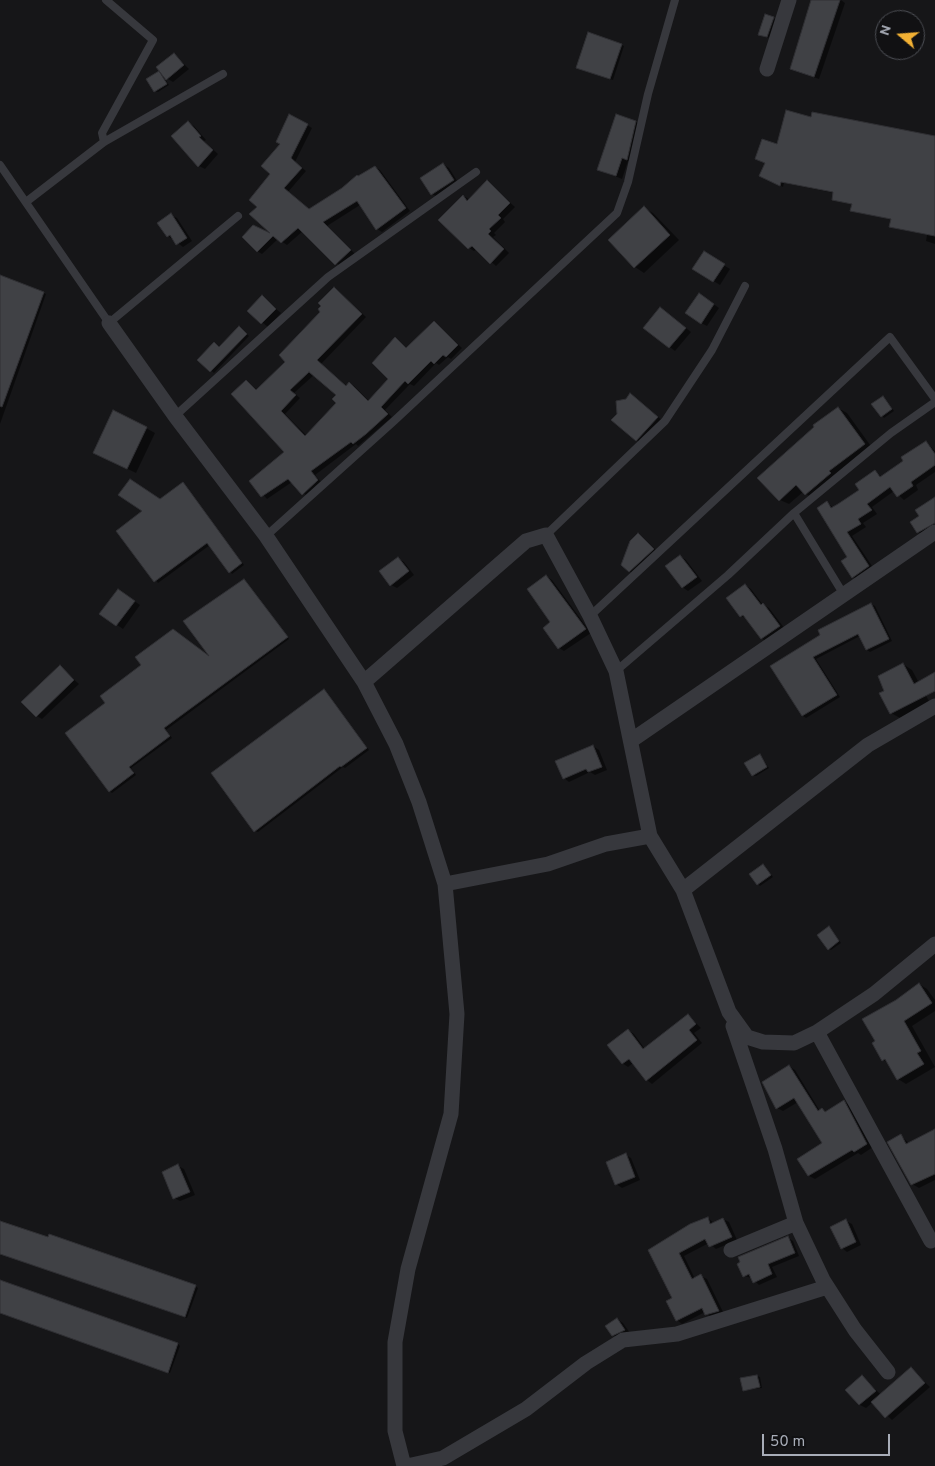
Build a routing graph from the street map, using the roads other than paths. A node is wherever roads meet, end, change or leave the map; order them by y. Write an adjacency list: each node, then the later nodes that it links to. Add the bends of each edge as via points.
1 (106, 0): 6 (lane, via 153,40 102,133)
2 (675, 0): 18 (lane, via 617,213)
3 (789, 0): 4 (street)
4 (767, 69)
5 (223, 74): 6 (lane)
6 (104, 142): 9 (lane)
7 (0, 165): 9 (lane)
8 (476, 172): 14 (lane, via 328,277)
9 (26, 202): 12 (lane)
10 (238, 216): 12 (lane)
11 (745, 286): 17 (lane, via 712,350 665,421)
12 (109, 323): 14 (street)
13 (935, 400): 15 (lane); 20 (lane, via 890,337)
14 (175, 416): 18 (street)
15 (794, 513): 19 (lane); 21 (lane)
16 (935, 532): 19 (street)
17 (546, 535): 20 (street); 22 (street, via 526,541)
18 (266, 536): 22 (street)
19 (844, 595): 24 (street)
20 (590, 616): 21 (street)
21 (616, 672): 24 (street)
22 (364, 682): 26 (street, via 396,744 419,802)
23 (935, 706): 27 (street, via 868,745)
24 (632, 740): 25 (street)
25 (650, 836): 26 (street, via 606,844 548,864); 27 (street)
26 (445, 884): 36 (street, via 458,1014 451,1114 408,1268 395,1342 395,1430)
27 (683, 890): 29 (street)
28 (933, 952): 30 (street)
29 (729, 1012): 30 (street, via 747,1037 763,1042 794,1043); 31 (street)
30 (817, 1032): 32 (street)
31 (796, 1223): 33 (street); 34 (street)
32 (931, 1241)
33 (731, 1250)
34 (827, 1287): 35 (street); 36 (street, via 677,1334 623,1340 518,1414 443,1458)
35 (888, 1372)
36 (406, 1466)

